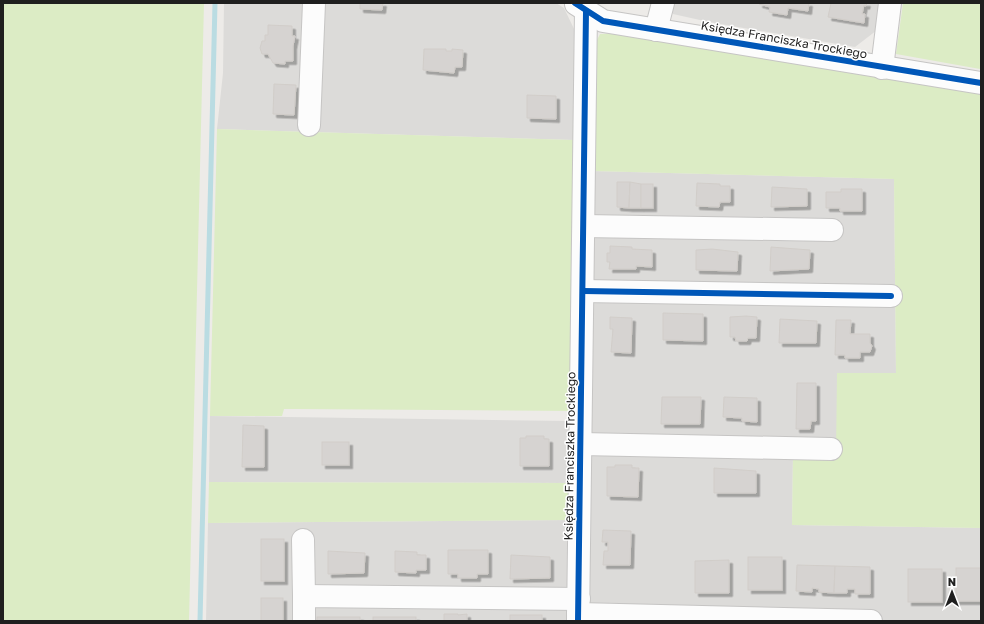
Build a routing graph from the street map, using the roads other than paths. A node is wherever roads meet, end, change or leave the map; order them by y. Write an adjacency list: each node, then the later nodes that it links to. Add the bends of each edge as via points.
1 (314, 3): 8 (street)
2 (663, 3): 5 (street)
3 (890, 3): 6 (street, Księdza Franciszka Trockiego)
4 (580, 7): 5 (street, Księdza Franciszka Trockiego, via 603,21); 9 (street, Księdza Franciszka Trockiego)
5 (656, 30): 6 (street, Księdza Franciszka Trockiego)
6 (882, 68): 7 (street, Księdza Franciszka Trockiego)
7 (981, 83)
8 (309, 125)
9 (584, 226): 10 (street); 11 (street, Księdza Franciszka Trockiego)
10 (832, 230)
11 (583, 291): 12 (street); 13 (street, Księdza Franciszka Trockiego)
12 (891, 296)
13 (581, 444): 14 (street, Księdza Franciszka Trockiego); 17 (street, Księdza Franciszka Trockiego)
14 (832, 448)
15 (303, 540): 16 (street)
16 (304, 596): 17 (street); 18 (street)
17 (578, 611): 19 (street)
18 (304, 621)
19 (871, 621)

